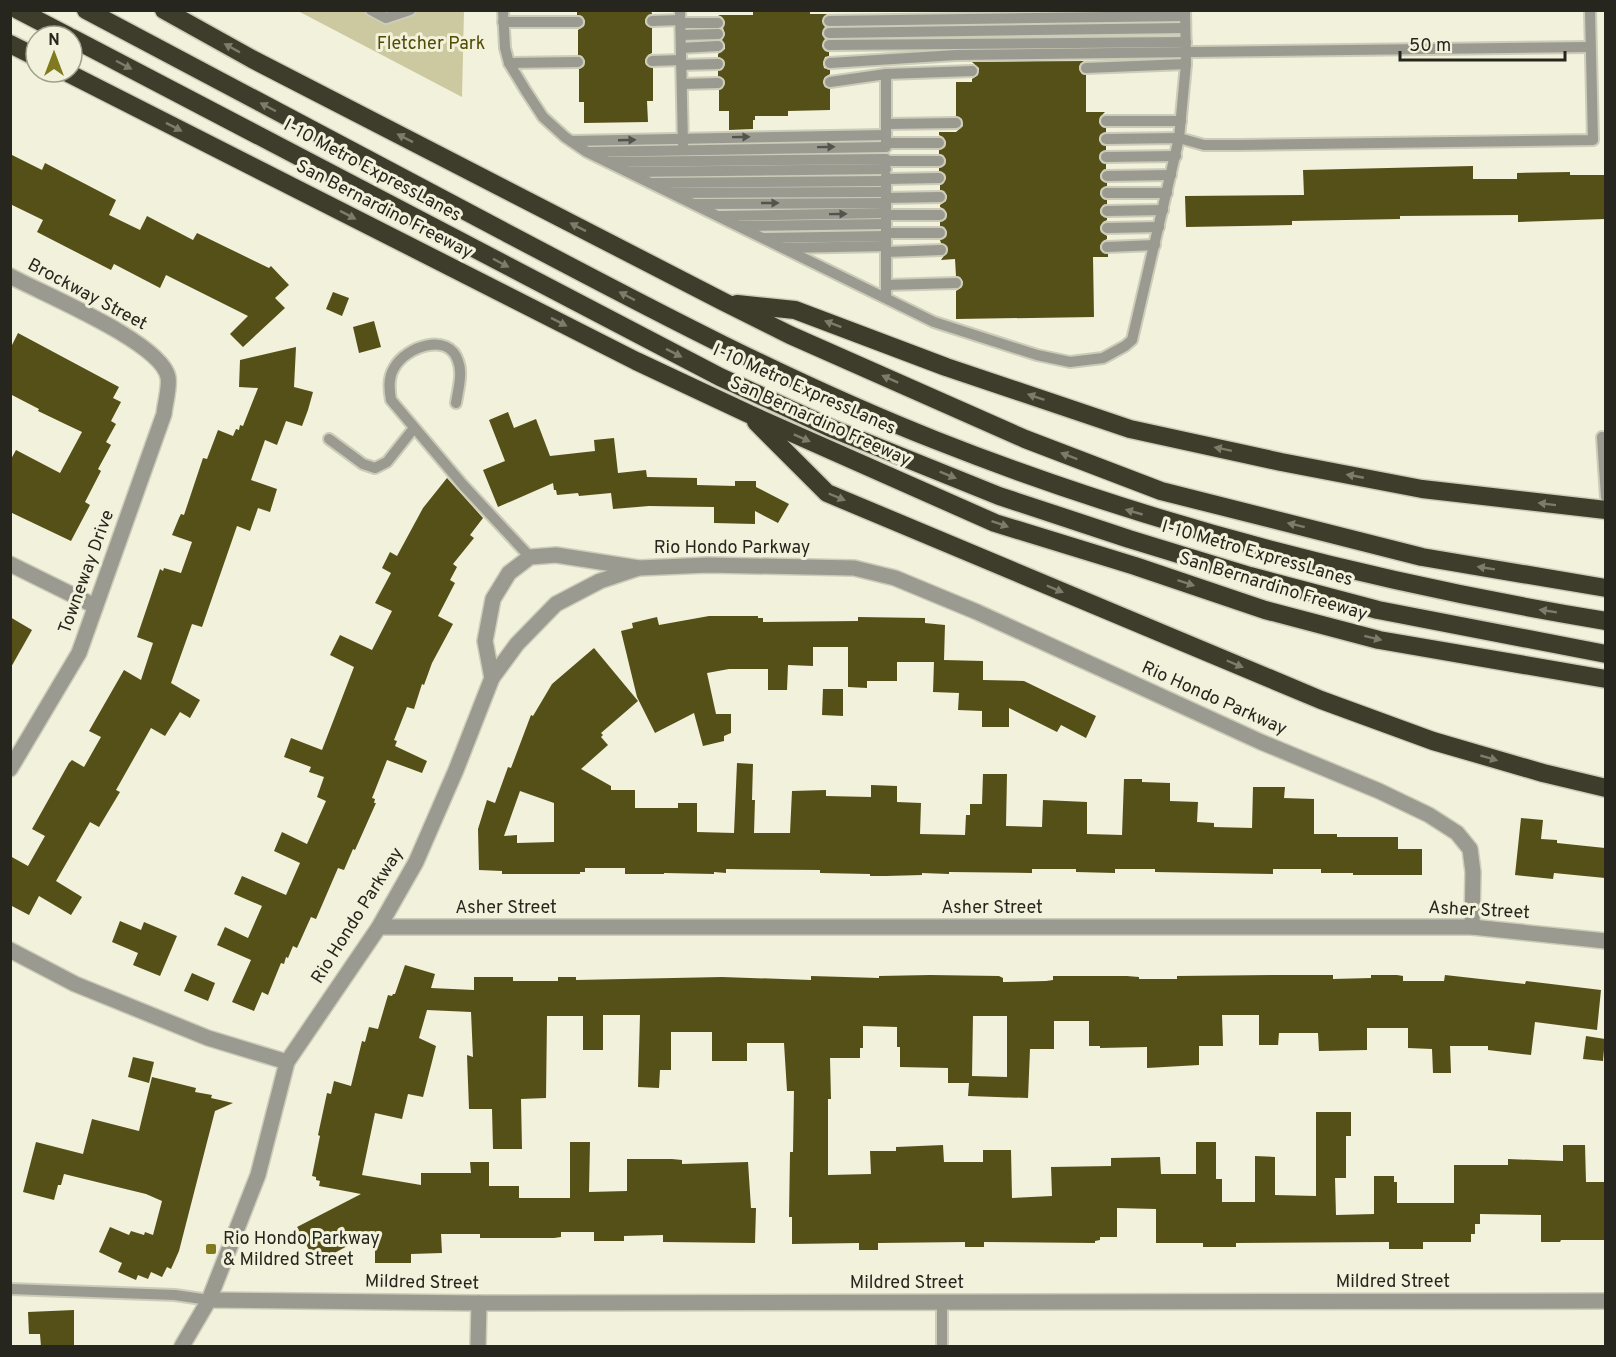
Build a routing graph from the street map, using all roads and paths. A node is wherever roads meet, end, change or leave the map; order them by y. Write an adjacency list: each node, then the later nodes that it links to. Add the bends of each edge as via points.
1 (18, 10): 13 (highway)
2 (86, 10): 93 (highway, I-10 Metro ExpressLanes, one-way to 2, via 1508,605 1323,565 1125,509 934,440 694,332)
3 (164, 10): 79 (highway, one-way to 3)
4 (370, 10): 5 (lane, via 386,18)
5 (410, 10)
6 (1590, 10): 21 (lane)
7 (1185, 13): 11 (lane); 14 (lane)
8 (503, 16): 12 (lane); 28 (lane)
9 (680, 18): 10 (lane); 16 (lane); 16 (lane, via 718,29)
10 (652, 21)
11 (829, 21)
12 (578, 22)
13 (45, 24)
14 (1185, 28): 15 (lane); 24 (lane)
15 (829, 33)
16 (681, 35): 22 (lane)
17 (10, 44): 23 (highway)
18 (84, 44): 94 (highway, I-10 Metro ExpressLanes, one-way to 94, via 720,377 833,429 966,483 1129,539 1378,610)
19 (829, 45): 24 (lane)
20 (718, 46): 22 (lane)
21 (1590, 47): 24 (lane); 42 (lane, via 1593,140 1204,145)
22 (681, 48): 27 (lane)
23 (24, 51)
24 (1186, 53): 29 (lane, via 957,54); 31 (lane); 39 (lane)
25 (652, 61): 27 (lane)
26 (579, 62): 28 (lane)
27 (681, 62): 30 (lane); 37 (lane)
28 (509, 63): 44 (lane, via 543,117)
29 (830, 63)
30 (718, 64)
31 (1086, 68)
32 (972, 71): 33 (lane)
33 (886, 74): 35 (lane); 41 (lane)
34 (84, 81): 82 (highway, San Bernardino Freeway, one-way to 82)
35 (830, 82)
36 (718, 83): 37 (lane)
37 (682, 84): 47 (lane)
38 (1106, 121): 39 (lane)
39 (1181, 121): 42 (lane)
40 (956, 123): 41 (lane)
41 (886, 137): 45 (lane); 47 (lane, one-way to 41); 61 (lane)
42 (1179, 138): 43 (lane); 48 (lane)
43 (1106, 139)
44 (571, 141): 46 (lane); 47 (lane, one-way to 47)
45 (939, 143)
46 (587, 152): 47 (lane); 51 (lane)
47 (683, 155): 51 (lane); 52 (lane); 59 (lane); 61 (lane)
48 (1176, 156): 49 (lane); 53 (lane)
49 (1106, 157)
50 (939, 160): 61 (lane)
51 (606, 162): 52 (lane)
52 (627, 172): 56 (lane)
53 (1171, 175): 54 (lane); 57 (lane)
54 (1107, 176)
55 (939, 178): 61 (lane)
56 (649, 183): 59 (lane); 59 (lane, via 670,194)
57 (1167, 193): 58 (lane); 62 (lane)
58 (1107, 194)
59 (686, 195): 61 (lane, one-way to 61); 61 (lane); 65 (lane)
60 (940, 197): 61 (lane)
61 (886, 204): 64 (lane); 65 (lane, one-way to 61); 66 (lane); 69 (lane); 70 (lane); 73 (lane); 74 (lane); 77 (lane)
62 (1163, 210): 63 (lane); 67 (lane)
63 (1107, 211)
64 (940, 215)
65 (716, 216): 66 (lane)
66 (736, 226): 70 (lane)
67 (1159, 227): 68 (lane); 71 (lane)
68 (1107, 228)
69 (940, 233)
70 (762, 238): 73 (lane)
71 (1155, 245): 72 (lane); 78 (lane, via 1132,340 1104,358 1070,362 1036,355 934,322)
72 (1107, 246)
73 (781, 248): 78 (lane)
74 (941, 250)
75 (10, 276): 80 (street, Brockway Street, via 130,337 156,356)
76 (956, 284): 77 (lane)
77 (886, 285): 78 (lane)
78 (886, 298)
79 (724, 302): 87 (highway, one-way to 79, via 1422,489 1130,429 946,367 795,310); 91 (highway, one-way to 79, via 1422,557 1161,491 1025,439)
80 (168, 376): 92 (street, Towneway Drive, via 164,414)
81 (456, 403): 83 (lane, via 460,376 458,360 451,350 435,344 405,354 394,368 389,384 391,400)
82 (749, 414): 96 (highway, San Bernardino Freeway, one-way to 96, via 994,523 1265,610 1379,640); 98 (highway, one-way to 98, via 827,493 1321,700 1433,741)
83 (414, 428): 85 (lane, via 387,462 375,468 363,465); 88 (lane)
84 (1602, 437): 86 (lane)
85 (329, 438)
86 (1605, 497)
87 (1605, 510)
88 (530, 557): 90 (street, via 556,555); 95 (street, via 509,573 493,599 485,641)
89 (10, 564): 92 (street)
90 (639, 568): 95 (street, Rio Hondo Parkway, via 600,581 556,604 517,644); 100 (street, Rio Hondo Parkway, via 854,568 895,578 977,612 1429,815 1457,833 1470,849)
91 (1605, 588)
92 (95, 606): 97 (street, Towneway Drive, via 79,653)
93 (1605, 621)
94 (1605, 654)
95 (492, 678): 99 (street, Rio Hondo Parkway, via 416,862)
96 (1605, 679)
97 (10, 769)
98 (1605, 788)
99 (378, 927): 100 (street, Asher Street); 103 (street, Rio Hondo Parkway)
100 (1472, 927): 101 (street, Asher Street)
101 (1605, 941)
102 (10, 950): 103 (street, via 75,984 208,1038)
103 (287, 1062): 105 (street, Rio Hondo Parkway, via 258,1175)
104 (10, 1289): 105 (lane, via 175,1295)
105 (209, 1300): 108 (street, Mildred Street); 109 (street, Rio Hondo Parkway)
106 (1605, 1301): 107 (street, Mildred Street)
107 (942, 1302): 108 (street, Mildred Street); 111 (lane)
108 (479, 1303): 110 (street)
109 (182, 1347)
110 (478, 1347)
111 (942, 1347)

